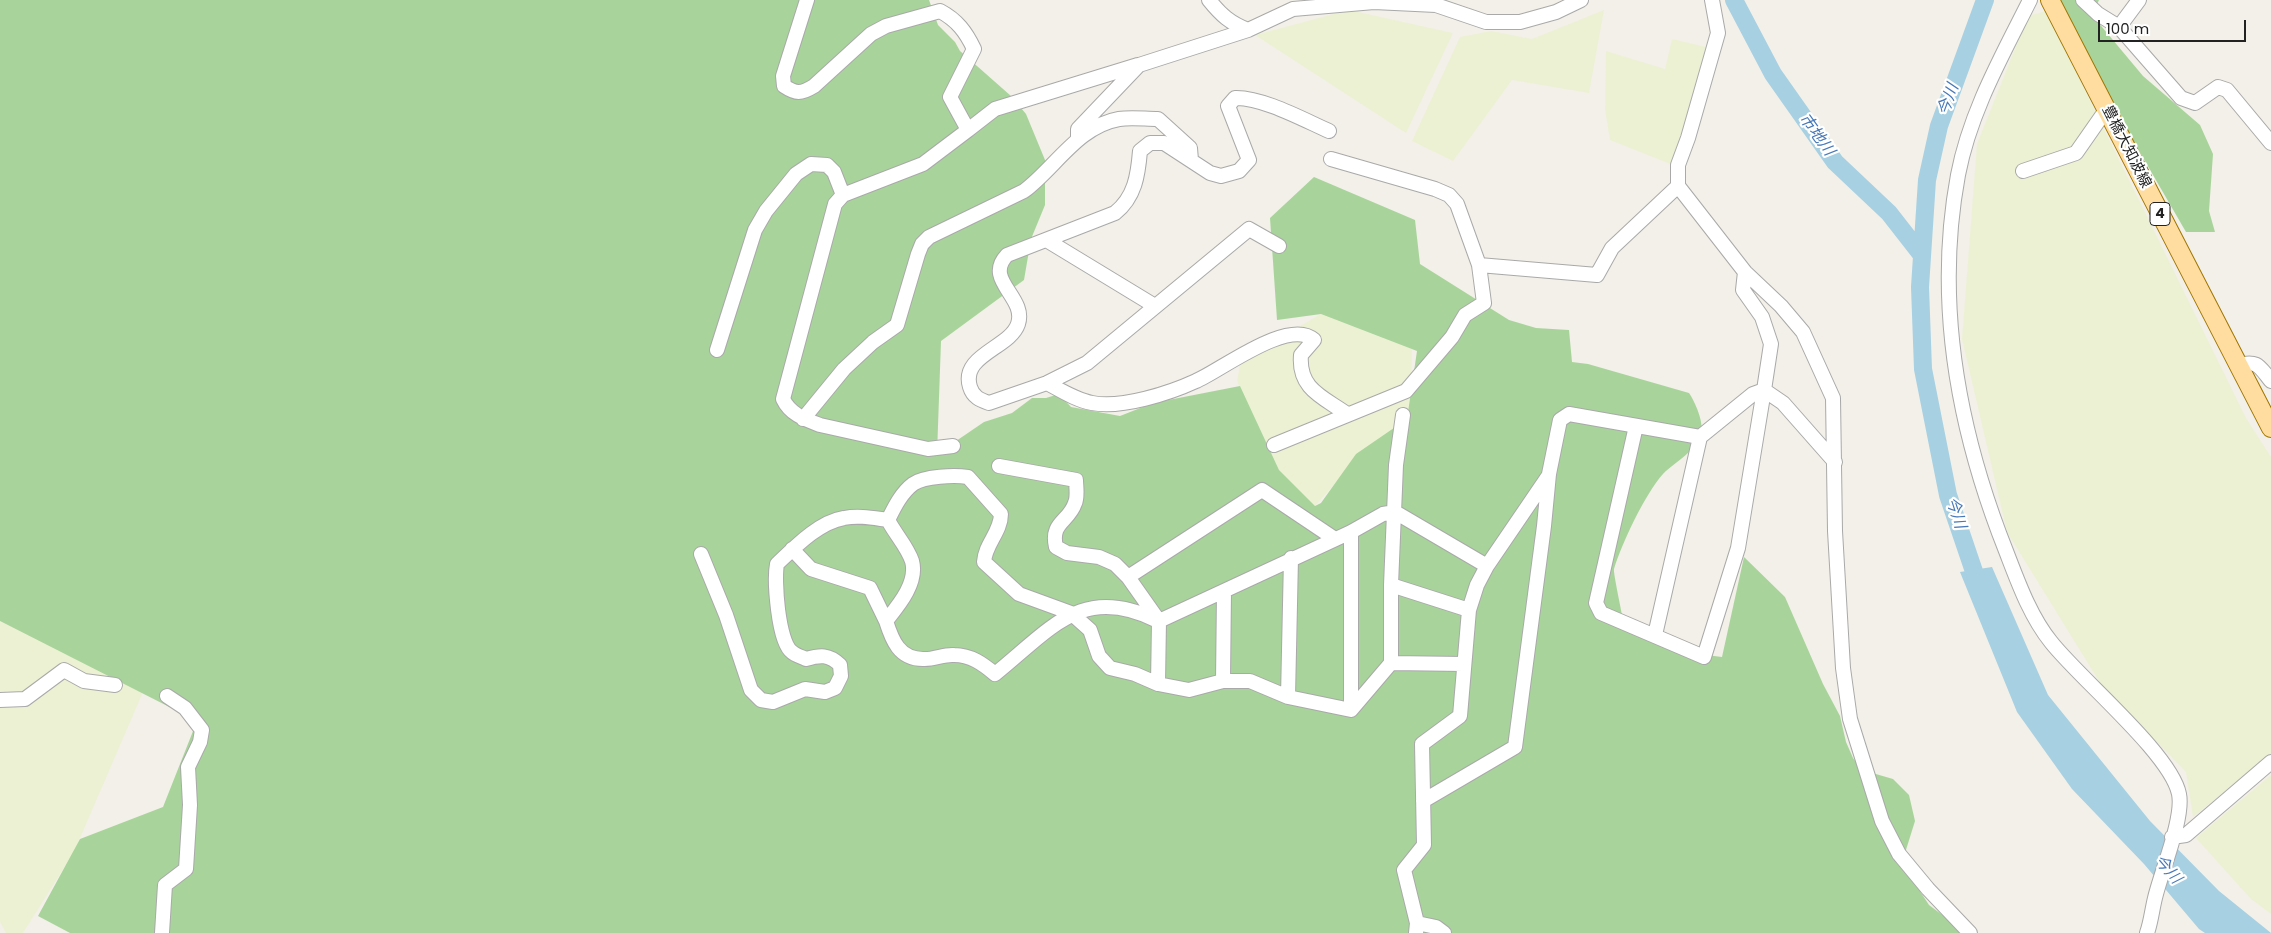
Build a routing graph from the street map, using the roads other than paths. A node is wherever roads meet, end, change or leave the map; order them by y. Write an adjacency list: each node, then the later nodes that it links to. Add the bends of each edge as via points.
1 (807, 0): 13 (street, via 783,76 784,86 803,93 871,34 886,26 940,11 967,33 974,49 950,97)
2 (1209, 0): 10 (street, via 1232,24)
3 (1581, 0): 10 (street, via 1556,12 1520,22 1486,22 1436,5 1333,4 1293,9)
4 (1712, 0): 20 (street, via 1718,33 1678,165)
5 (2030, 0): 70 (street, via 1980,102 1958,175 1948,285 1956,386 1983,490 2026,601 2050,641 2173,777 2180,805)
6 (2050, 0): 12 (main road, 豊橋大知波線 / 4)
7 (2083, 0): 9 (street)
8 (2139, 0): 9 (street)
9 (2120, 27): 16 (street, via 2182,98 2195,103 2218,87 2227,90)
10 (1248, 30): 11 (street)
11 (1139, 65): 13 (street, via 995,109); 15 (street, via 1078,128)
12 (2106, 110): 19 (street, via 2076,153); 28 (main road, 豊橋大知波線 / 4)
13 (968, 130): 21 (street, via 923,164)
14 (1329, 131): 18 (street, via 1272,107 1235,98 1228,106 1247,153 1247,164 1239,171 1221,176 1210,173)
15 (1078, 139): 18 (street, via 1119,119 1158,120 1190,148); 34 (street, via 1024,191 929,237 922,244 898,325 873,342 844,369)
16 (2271, 143)
17 (1331, 159): 24 (street, via 1449,195 1457,204)
18 (1191, 160): 22 (street, via 1164,143 1150,143 1140,150 1137,180 1126,204 1115,213)
19 (2023, 171)
20 (1678, 186): 24 (street, via 1612,248 1597,275); 25 (street)
21 (843, 195): 27 (street, via 828,165 811,164 796,174 755,230); 34 (street, via 835,204 829,222 783,399 788,409)
22 (1048, 241): 26 (street); 30 (street, via 1007,255 1000,262 1001,279 1019,311 1018,324 1013,333 977,361 970,370 968,381 972,393 989,403)
23 (1278, 246): 26 (street, via 1249,229)
24 (1479, 266): 32 (street, via 1484,303 1465,316 1452,337 1406,391)
25 (1745, 272): 31 (street, via 1743,290 1762,317 1771,344); 40 (street, via 1781,306 1802,332 1834,398)
26 (1155, 306): 30 (street, via 1087,363)
27 (717, 350)
28 (2238, 365): 29 (street, via 2250,362 2259,366); 36 (main road, 豊橋大知波線 / 4)
29 (2271, 381)
30 (1047, 383): 32 (street, via 1072,397 1094,404 1145,400 1198,381 1245,352 1300,334 1314,340 1301,355 1302,378 1309,387)
31 (1764, 390): 37 (street, via 1753,394); 40 (street, via 1783,403); 58 (street, via 1738,548 1704,657)
32 (1347, 414): 38 (street)
33 (1403, 415): 43 (street, via 1398,442)
34 (803, 419): 39 (street, via 928,449)
35 (1636, 426): 37 (street); 42 (street, via 1569,414 1560,420); 58 (street, via 1596,603 1600,613)
36 (2271, 428)
37 (1700, 436): 58 (street)
38 (1274, 445)
39 (953, 446)
40 (1835, 462): 74 (street, via 1835,531 1843,668 1850,719 1882,821 1900,854)
41 (999, 466): 51 (street, via 1076,480 1076,504 1059,524 1054,537 1056,547 1067,553 1099,557 1115,564)
42 (1549, 474): 50 (street); 69 (street, via 1515,747)
43 (1395, 512): 45 (street, via 1383,514); 50 (street); 52 (street)
44 (888, 520): 47 (street, via 844,518 828,523); 55 (street, via 899,498 914,484 955,475 968,476 1001,514 1001,524 985,551 984,562 1019,594); 56 (street, via 912,563 903,601)
45 (1351, 532): 46 (street); 67 (street)
46 (1335, 539): 49 (street); 51 (street, via 1262,490)
47 (792, 549): 48 (street, via 777,564 775,576 785,642 791,652 806,659 820,655 833,658 840,665 841,676 835,688 825,692 805,689 773,702 761,700 751,690); 56 (street, via 811,569 870,588)
48 (701, 554)
49 (1291, 558): 53 (street); 65 (street)
50 (1486, 566): 54 (street)
51 (1128, 577): 57 (street)
52 (1391, 586): 54 (street); 59 (street)
53 (1224, 591): 57 (street); 61 (street)
54 (1469, 610): 60 (street)
55 (1071, 614): 56 (street, via 995,674 978,660 954,654 923,659 907,656 894,644); 57 (street, via 1110,605 1146,614); 62 (street, via 1090,630 1099,656 1110,668)
56 (886, 621)
57 (1159, 621): 62 (street)
58 (1655, 635)
59 (1392, 662): 60 (street); 67 (street)
60 (1464, 664): 69 (street, via 1460,716 1422,744)
61 (1223, 681): 62 (street, via 1189,690); 65 (street, via 1250,681)
62 (1158, 684)
63 (115, 685): 66 (street, via 84,681 64,670 24,700)
64 (167, 696): 72 (street, via 185,708 202,730 188,767 190,805 186,869 165,886)
65 (1288, 697): 67 (street)
66 (0, 700)
67 (1351, 710)
68 (2271, 762): 70 (street, via 2186,835)
69 (1423, 801): 71 (street, via 1424,844 1404,870)
70 (2172, 837): 75 (street)
71 (1416, 928): 73 (street, via 1436,927)
72 (162, 933)
73 (1444, 933)
74 (1970, 933)
75 (2147, 933)

